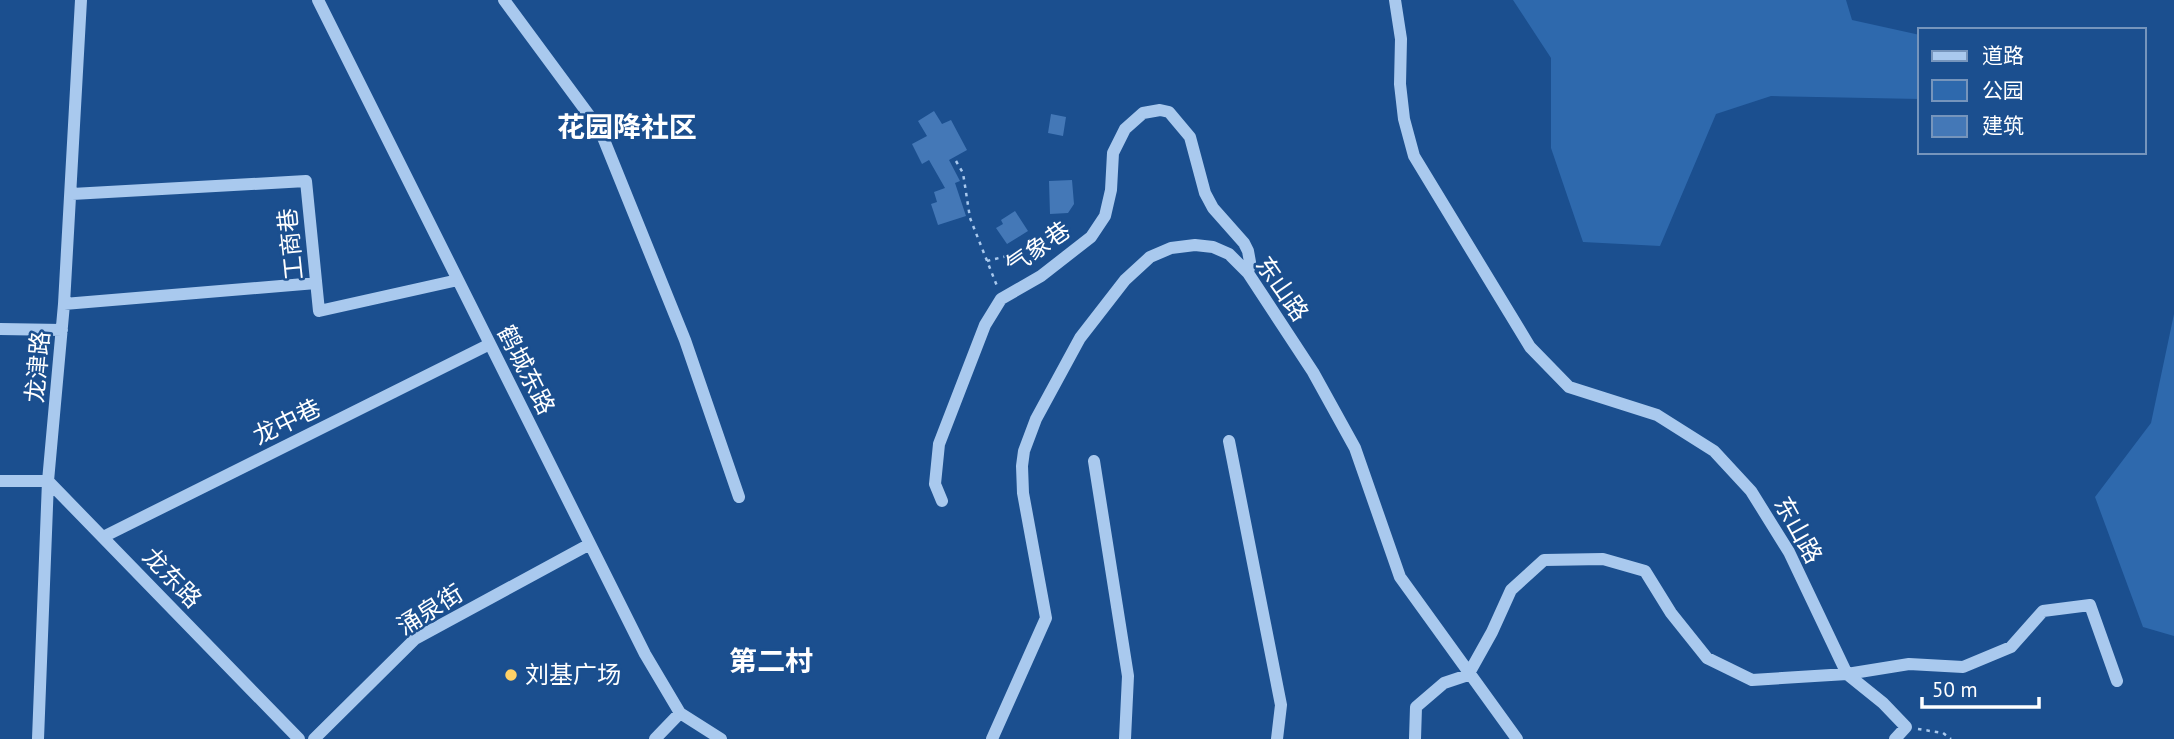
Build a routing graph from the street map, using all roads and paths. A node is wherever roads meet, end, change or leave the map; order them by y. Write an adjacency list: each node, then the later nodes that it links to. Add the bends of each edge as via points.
1 (81, 0): 6 (street, 龙津路)
2 (318, 0): 10 (street, 鹤城东路)
3 (504, 0): 21 (street, via 600,130 685,340)
4 (1395, 0): 25 (street, 东山路, via 1402,38 1404,118 1414,156 1530,347 1569,387 1657,415 1714,451 1751,491 1789,552)
5 (956, 161): 8 (path, via 970,218)
6 (72, 194): 11 (street, 工商巷, via 306,181); 13 (street, 龙津路)
7 (1059, 226): 8 (path, via 1037,247)
8 (987, 261): 12 (path)
9 (1248, 273): 12 (street, 气象巷, via 1248,251 1213,208 1189,137 1169,112 1160,110 1143,113 1125,129 1113,153 1105,216 1091,237); 26 (street, 东山路, via 1313,372 1354,448 1400,577); 35 (street, 东山路, via 1229,254 1213,247 1171,248 1150,257 1125,280 1080,338 1051,388 1022,466 1046,618)
10 (458, 280): 11 (street, 工商巷, via 320,312); 16 (street, 鹤城东路)
11 (316, 284): 13 (street)
12 (1002, 299): 22 (street, 气象巷, via 977,340 939,444 935,484)
13 (64, 304): 15 (street, 龙津路)
14 (0, 329): 15 (street)
15 (62, 330): 20 (street, 龙津路)
16 (490, 344): 23 (street, 龙中巷); 24 (street, 鹤城东路)
17 (1229, 441): 37 (street, via 1281,705)
18 (1094, 461): 36 (street, via 1128,676)
19 (0, 481): 20 (street)
20 (48, 481): 23 (street, 龙东路); 30 (street, 龙津路)
21 (739, 497)
22 (942, 501)
23 (103, 537): 31 (street, 龙东路)
24 (590, 544): 28 (street, 鹤城东路); 32 (street, 涌泉街, via 415,639)
25 (1847, 674): 26 (street, via 1752,680 1718,664 1707,658 1671,613 1645,571 1603,559 1544,560 1511,590); 27 (street, via 1909,664 1963,667 2011,647 2043,611 2090,605); 29 (street, 东山路)
26 (1468, 675): 38 (street, via 1444,683 1416,707); 39 (street, 东山路)
27 (2117, 681)
28 (680, 713): 33 (street); 34 (street, 鹤城东路)
29 (1906, 727): 40 (street); 41 (path, via 1943,733)
30 (38, 739)
31 (299, 739)
32 (314, 739)
33 (655, 739)
34 (721, 739)
35 (992, 739)
36 (1125, 739)
37 (1277, 739)
38 (1415, 739)
39 (1517, 739)
40 (1895, 739)
41 (1951, 739)

